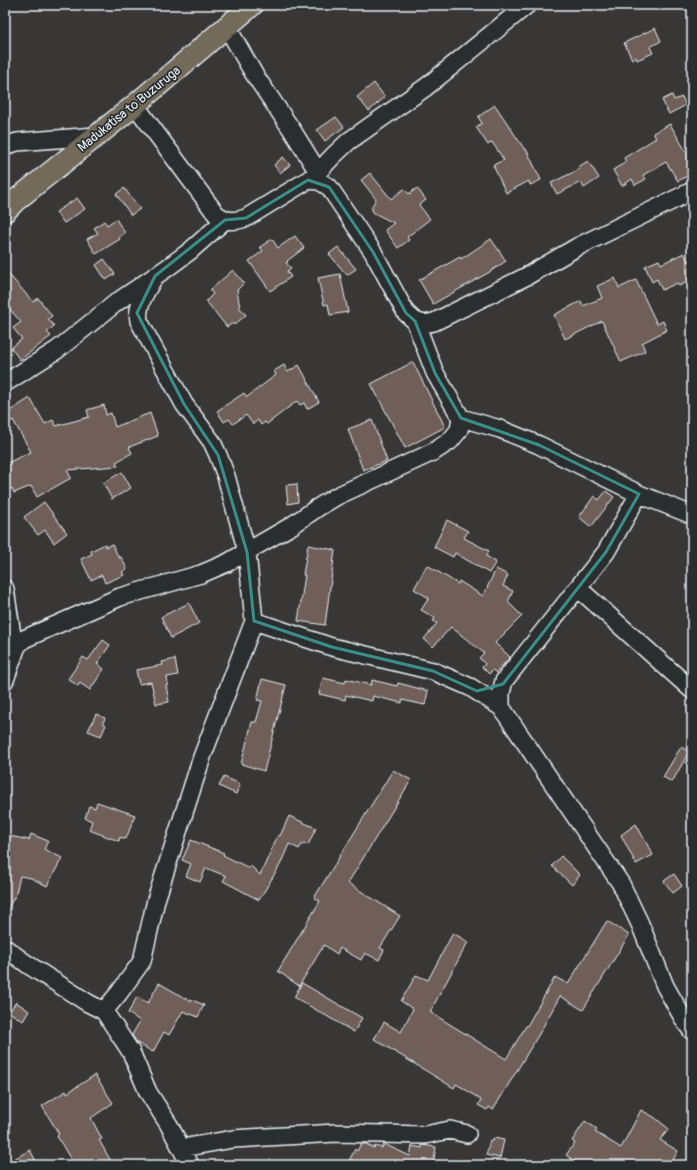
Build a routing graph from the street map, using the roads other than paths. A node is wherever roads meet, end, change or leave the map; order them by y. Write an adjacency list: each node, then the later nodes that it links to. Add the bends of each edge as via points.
1 (527, 5): 7 (street, via 426,87 350,142)
2 (247, 7): 3 (main road, Madukatisa to Buzuruga)
3 (227, 27): 4 (main road, Madukatisa to Buzuruga); 7 (street, via 254,74 292,130)
4 (135, 105): 5 (main road, Madukatisa to Buzuruga); 10 (street, via 216,214)
5 (96, 136): 6 (street, via 17,142); 9 (main road, Madukatisa to Buzuruga)
6 (5, 146)
7 (313, 176): 10 (street, via 246,218); 12 (street, via 329,187 373,252 406,313)
8 (692, 191): 12 (street, via 434,322 424,324)
9 (8, 202)
10 (225, 220): 11 (street, via 190,251)
11 (155, 276): 13 (street, via 117,302 57,350); 17 (street, via 140,304 137,313 139,321 184,404 215,448 226,476)
12 (415, 321): 14 (street, via 435,373)
13 (5, 383)
14 (461, 418): 15 (street, via 539,445); 17 (street, via 459,430 450,441 433,452 337,496)
15 (639, 494): 16 (street); 18 (street, via 606,552)
16 (692, 515)
17 (248, 552): 20 (street); 21 (street, via 201,574 120,597 24,639)
18 (578, 588): 23 (street); 24 (street)
19 (5, 589): 21 (street, via 12,635)
20 (254, 621): 25 (street, via 332,647 433,671); 28 (street, via 197,772 156,900 142,961)
21 (17, 646): 22 (street)
22 (5, 680)
23 (503, 684): 25 (street); 26 (street)
24 (692, 690)
25 (477, 691): 26 (street)
26 (501, 708): 29 (street, via 621,884 665,986)
27 (5, 948): 28 (street)
28 (104, 1011): 31 (street, via 131,1052 148,1092)
29 (692, 1031)
30 (467, 1134): 31 (street, via 450,1130 425,1135 336,1133 233,1139)
31 (182, 1148): 32 (street)
32 (190, 1165)

